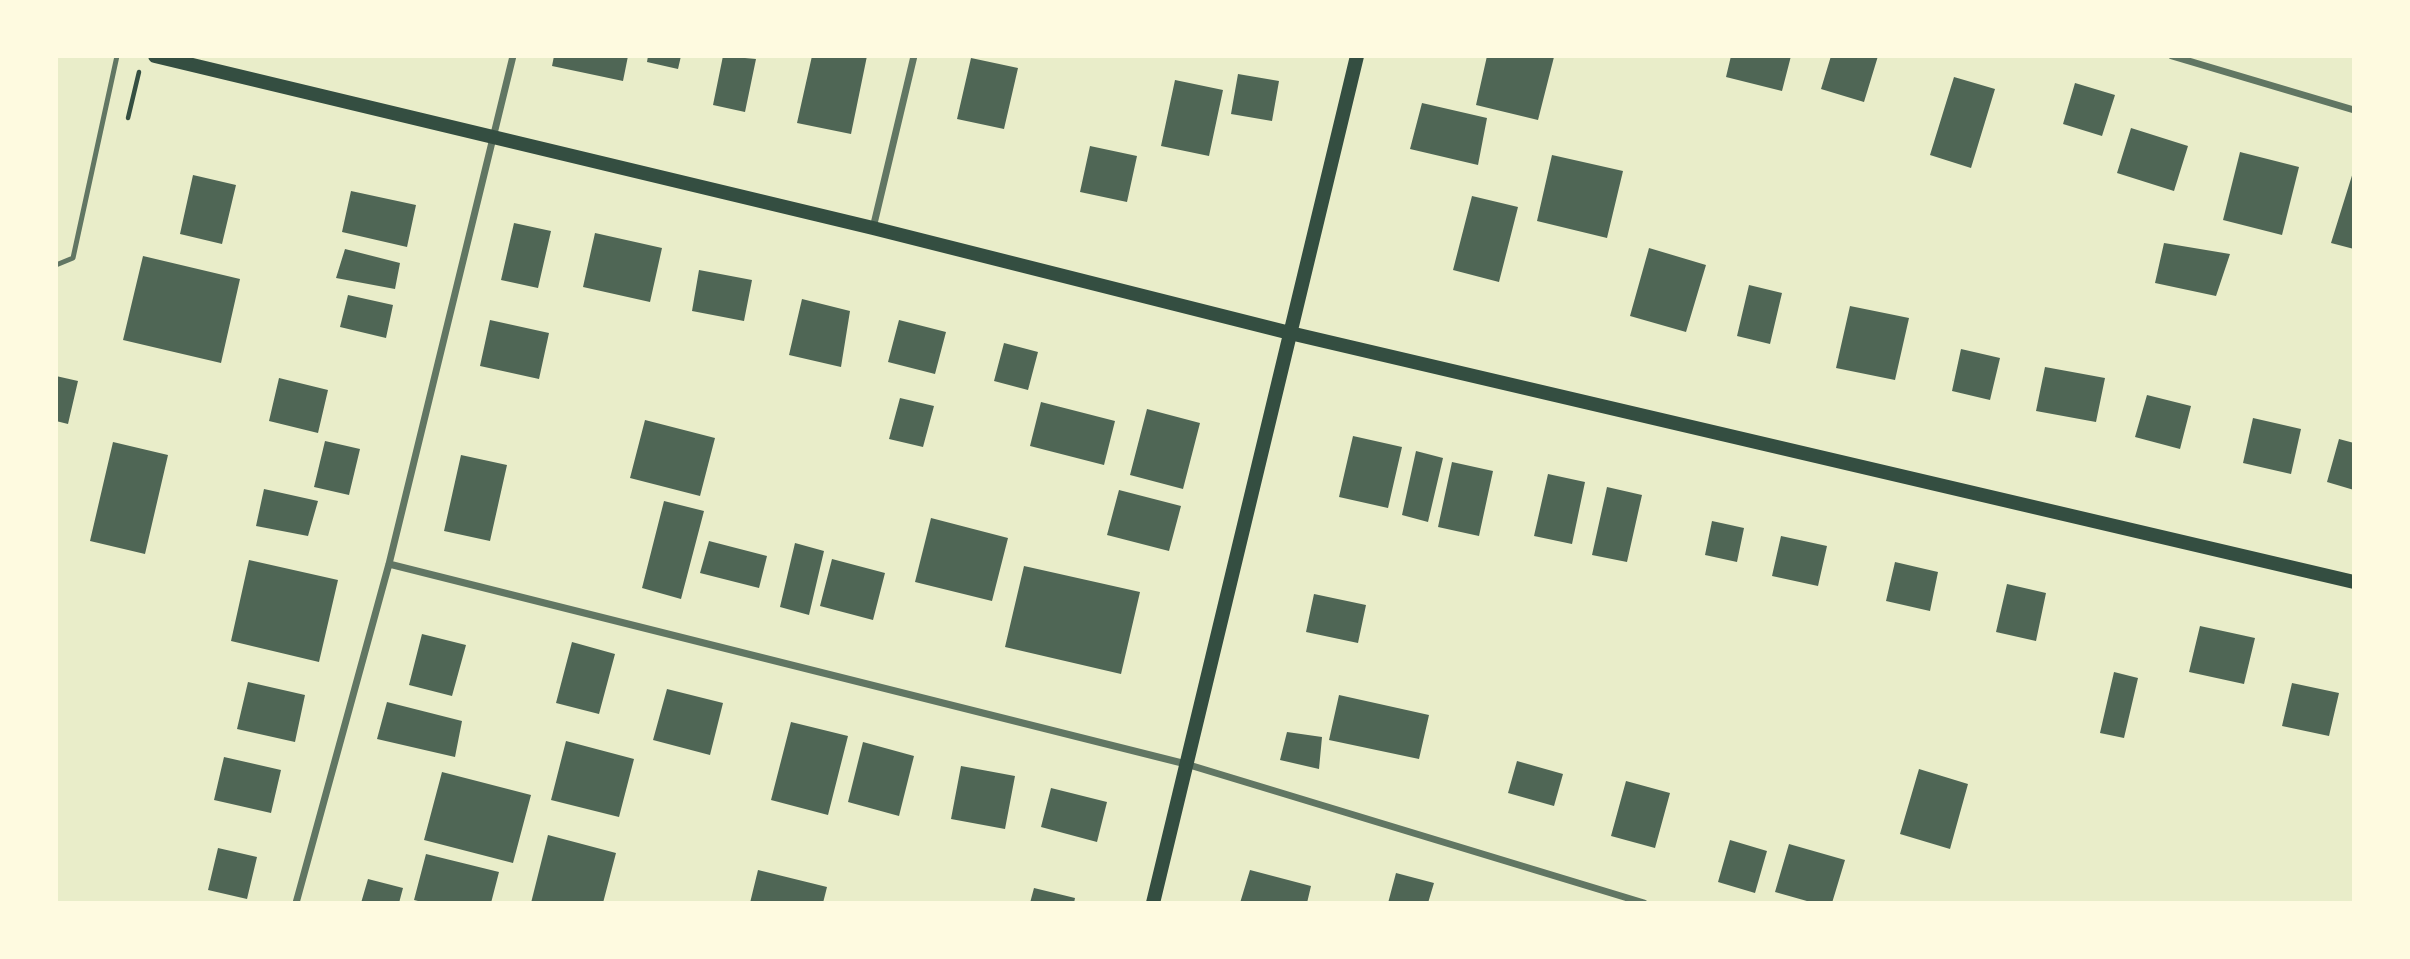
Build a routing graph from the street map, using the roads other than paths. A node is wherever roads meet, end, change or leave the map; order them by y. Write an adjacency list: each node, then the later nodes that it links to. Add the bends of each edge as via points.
1 (117, 56): 10 (lane, via 73,258)
2 (155, 56): 8 (main road)
3 (513, 56): 8 (street)
4 (914, 56): 9 (street)
5 (1357, 56): 11 (main road)
6 (2172, 56): 7 (street)
7 (2354, 110)
8 (493, 139): 9 (main road); 12 (street)
9 (873, 228): 11 (main road)
10 (56, 265)
11 (1290, 333): 13 (main road); 14 (main road)
12 (389, 564): 14 (street); 15 (street)
13 (2354, 582)
14 (1186, 764): 16 (main road); 17 (street)
15 (296, 903)
16 (1153, 903)
17 (1644, 903)

